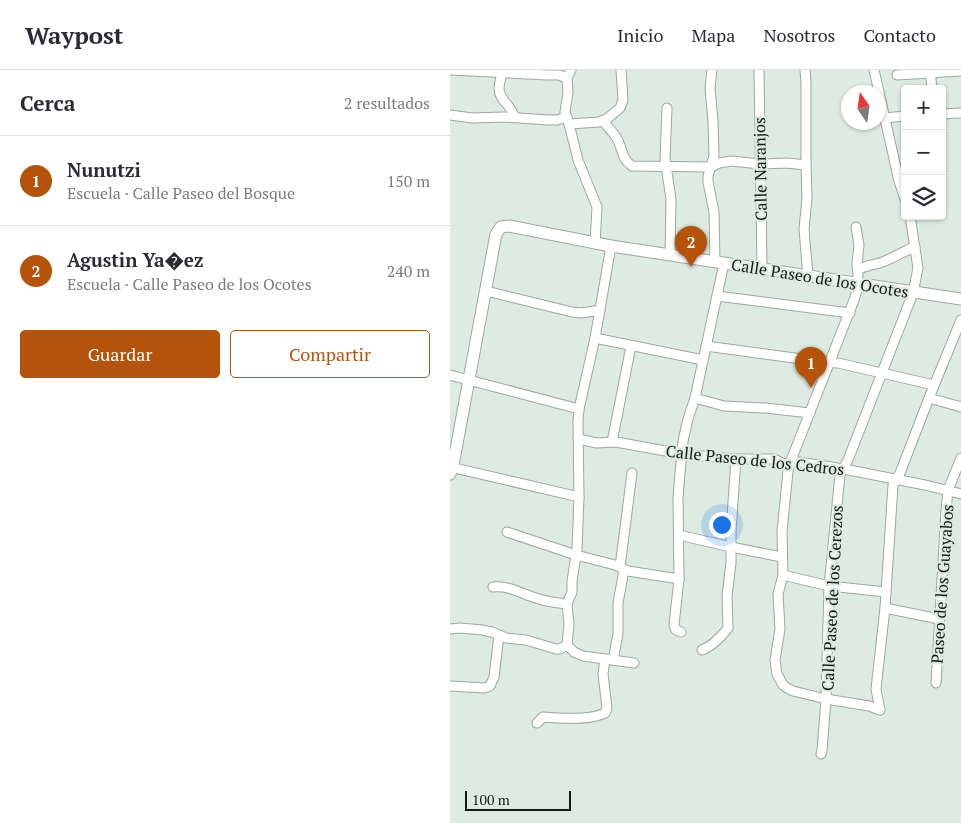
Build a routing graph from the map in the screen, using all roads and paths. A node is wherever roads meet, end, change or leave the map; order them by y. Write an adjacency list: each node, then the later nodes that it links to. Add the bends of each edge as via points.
1 (450, 70): 10 (street)
2 (621, 70): 22 (street, via 622,105)
3 (712, 70): 27 (street, via 710,96 714,156)
4 (759, 70): 24 (street, Calle Naranjos)
5 (805, 70): 25 (street)
6 (874, 70): 12 (street)
7 (961, 71): 9 (street)
8 (570, 72): 10 (street, via 547,75); 21 (street, via 565,110)
9 (930, 72): 11 (street); 13 (street)
10 (502, 73): 19 (street, via 499,90)
11 (897, 74)
12 (877, 85)
13 (932, 85)
14 (666, 108): 26 (street)
15 (961, 113): 16 (street)
16 (946, 114)
17 (450, 115): 19 (street)
18 (901, 116): 20 (street)
19 (514, 117): 21 (street)
20 (886, 118)
21 (568, 121): 22 (street); 31 (street, via 578,160 597,207)
22 (603, 121): 26 (street, via 616,137 626,162 632,166)
23 (886, 126): 28 (street)
24 (760, 164): 25 (street); 27 (street, via 724,161); 36 (street, Calle Naranjos)
25 (806, 165): 38 (street, via 804,229)
26 (666, 166): 27 (street); 34 (street, via 671,199)
27 (711, 167): 35 (street, via 708,182)
28 (901, 187)
29 (911, 220): 33 (street, Calle Paseo de los Cerezos)
30 (856, 227): 37 (street)
31 (594, 244): 32 (street, Calle Paseo de los Ocotes); 40 (street, Calle Paseo de los Ocotes, via 501,227 496,234)
32 (611, 246): 34 (street, Calle Paseo de los Ocotes); 44 (street)
33 (915, 247): 37 (street); 41 (street, Calle Paseo de los Cerezos, via 918,268)
34 (670, 255): 35 (street, Calle Paseo de los Ocotes)
35 (720, 263): 36 (street, Calle Paseo de los Ocotes); 42 (street)
36 (762, 268): 38 (street, Calle Paseo de los Ocotes)
37 (858, 270): 39 (street)
38 (808, 276): 39 (street, Calle Paseo de los Ocotes)
39 (857, 284): 41 (street, Calle Paseo de los Ocotes); 45 (street)
40 (486, 291): 44 (street, via 572,312); 54 (street)
41 (913, 293): 43 (street, Calle Paseo de los Ocotes); 52 (street, Calle Paseo de los Cerezos)
42 (717, 296): 45 (street); 49 (street)
43 (961, 299)
44 (600, 310): 47 (street)
45 (850, 312): 51 (street)
46 (961, 320): 55 (street)
47 (595, 338): 48 (street); 59 (street)
48 (631, 346): 50 (street); 62 (street)
49 (706, 346): 50 (street); 51 (street)
50 (702, 360): 56 (street)
51 (830, 362): 52 (street); 60 (street)
52 (883, 373): 55 (street); 67 (street, Calle Paseo de los Cerezos)
53 (450, 375): 54 (street)
54 (469, 380): 59 (street); 68 (street)
55 (934, 385): 57 (street)
56 (695, 398): 60 (street, via 724,406); 63 (street)
57 (929, 398): 58 (street); 70 (street)
58 (961, 407)
59 (579, 409): 61 (street)
60 (810, 413): 66 (street)
61 (578, 439): 62 (street, Calle Paseo de los Cedros); 73 (street)
62 (612, 442): 63 (street, Calle Paseo de los Cedros)
63 (682, 454): 65 (street, Calle Paseo de los Cedros); 75 (street)
64 (961, 458): 71 (street, Paseo de los Guayabos)
65 (736, 459): 66 (street, Calle Paseo de los Cedros); 76 (street)
66 (790, 463): 67 (street, Calle Paseo de los Cedros); 78 (street)
67 (844, 469): 70 (street, Calle Paseo de los Cedros); 82 (street, Calle Paseo de los Cerezos, via 840,477)
68 (451, 470): 73 (street)
69 (632, 473): 79 (street)
70 (896, 479): 71 (street, Calle Paseo de los Cedros); 84 (street)
71 (948, 490): 72 (street, Calle Paseo de los Cedros); 87 (street, Paseo de los Guayabos)
72 (961, 494)
73 (579, 497): 77 (street)
74 (507, 532): 77 (street)
75 (679, 535): 76 (street); 81 (street)
76 (731, 547): 78 (street); 92 (street, via 726,604 728,628 712,645)
77 (576, 555): 79 (street); 85 (street, via 572,592)
78 (782, 557): 80 (street)
79 (622, 568): 81 (street); 93 (street, via 618,634)
80 (782, 575): 82 (street); 97 (street, via 778,594 777,674 787,688)
81 (679, 579): 89 (street, via 674,627)
82 (829, 586): 84 (street); 97 (street, Calle Paseo de los Cerezos)
83 (493, 588): 85 (street, via 514,589 542,600)
84 (886, 592): 86 (street)
85 (567, 604): 91 (street)
86 (885, 608): 87 (street); 97 (street, via 876,689 880,710)
87 (939, 619): 95 (street, Paseo de los Guayabos)
88 (450, 628): 90 (street, via 482,630)
89 (681, 632)
90 (499, 635): 91 (street, via 556,649); 96 (street, via 490,686)
91 (567, 645): 93 (street, via 578,654)
92 (702, 650)
93 (609, 660): 94 (street); 98 (street, via 603,674 607,708 604,714 541,718)
94 (634, 663)
95 (936, 683)
96 (450, 686)
97 (826, 699): 99 (street, Calle Paseo de los Cerezos)
98 (537, 723)
99 (821, 754)

